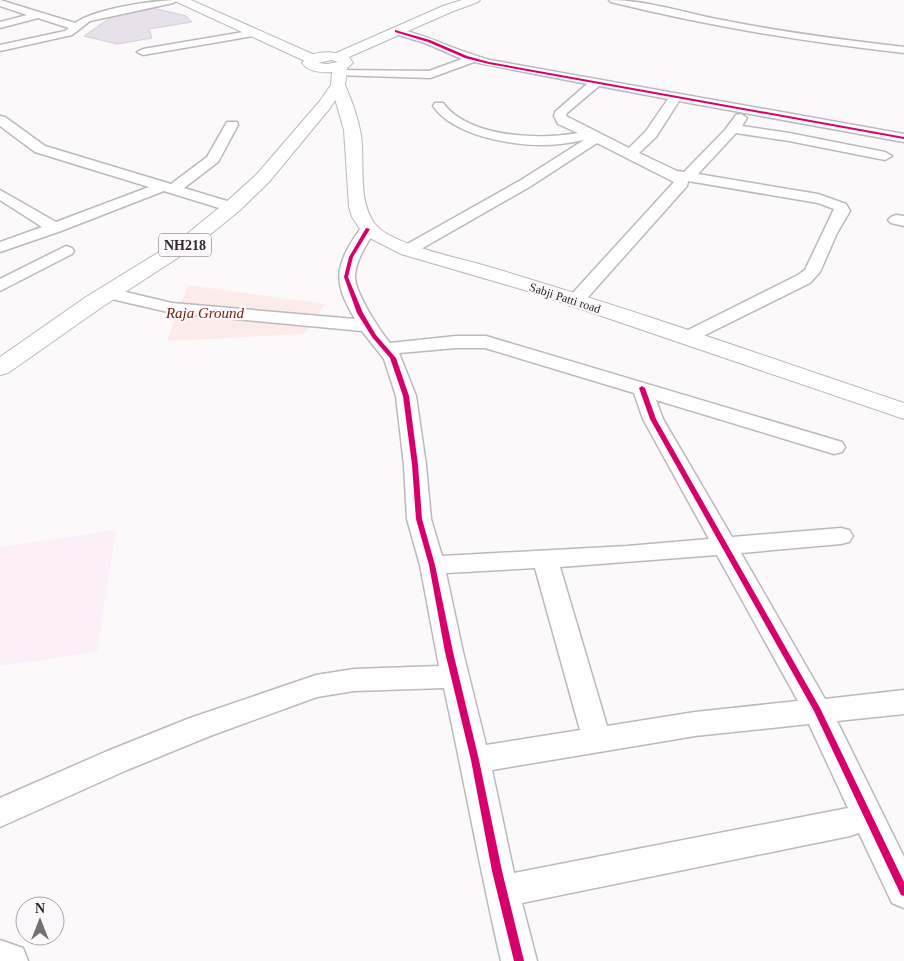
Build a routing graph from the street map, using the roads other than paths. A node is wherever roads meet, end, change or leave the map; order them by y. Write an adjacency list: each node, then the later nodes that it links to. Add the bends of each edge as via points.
1 (136, 0): 7 (street)
2 (173, 0): 7 (street)
3 (616, 0): 14 (street, via 762,32)
4 (189, 1): 12 (main road)
5 (479, 1): 11 (main road)
6 (0, 3): 8 (street)
7 (153, 4): 10 (street, via 87,19)
8 (38, 15): 9 (street); 10 (street)
9 (0, 26)
10 (77, 27): 13 (street, via 68,33)
11 (396, 31): 16 (street); 17 (main road)
12 (255, 33): 15 (street); 17 (main road, via 312,59 324,56)
13 (0, 48)
14 (904, 50)
15 (143, 52)
16 (474, 59): 17 (street, via 430,75); 18 (street)
17 (339, 70): 32 (main road, NH218, via 326,105); 34 (main road, via 352,125 360,216)
18 (596, 83): 19 (street); 25 (street, via 560,116)
19 (676, 96): 21 (street); 27 (street, via 651,134)
20 (439, 106): 25 (street, via 445,116 474,129 524,140)
21 (746, 109): 24 (street); 26 (street)
22 (0, 120): 30 (street, via 40,148)
23 (232, 125): 30 (street, via 212,159 200,170)
24 (733, 129): 28 (street); 29 (street)
25 (593, 136): 27 (street); 36 (street, via 526,183)
26 (904, 138)
27 (630, 154): 29 (street)
28 (885, 156)
29 (681, 175): 40 (street, via 680,188); 42 (street, via 820,199 836,203 842,211 828,233 812,272 804,279)
30 (168, 187): 32 (street); 33 (street)
31 (0, 194): 33 (street)
32 (232, 208): 39 (main road, NH218, via 188,242)
33 (55, 228): 35 (street)
34 (368, 229): 36 (main road, Sabji Patti road); 41 (street, via 351,258 346,277)
35 (0, 247)
36 (408, 250): 40 (main road, Sabji Patti road)
37 (66, 251): 38 (street)
38 (0, 286)
39 (109, 293): 41 (street, via 172,308); 44 (main road, NH218)
40 (576, 301): 42 (main road, Sabji Patti road)
41 (368, 326): 43 (street)
42 (687, 338): 46 (main road, Sabji Patti road)
43 (386, 349): 45 (street, via 486,342); 51 (street, via 393,358 406,396 419,519)
44 (0, 368)
45 (642, 388): 47 (street); 49 (street, via 653,419)
46 (904, 412)
47 (834, 447)
48 (841, 536): 49 (street)
49 (725, 547): 50 (street); 54 (street)
50 (545, 560): 51 (street); 55 (street)
51 (432, 566): 52 (street)
52 (456, 678): 56 (street); 57 (street, via 354,680 316,686 124,757)
53 (904, 702): 54 (street)
54 (817, 710): 55 (street, via 695,724); 60 (street)
55 (597, 740): 56 (street)
56 (475, 760): 59 (street)
57 (0, 813)
58 (850, 822): 59 (street)
59 (502, 891): 63 (street)
60 (904, 892)
61 (0, 958): 62 (street)
62 (10, 961)
63 (519, 961)

